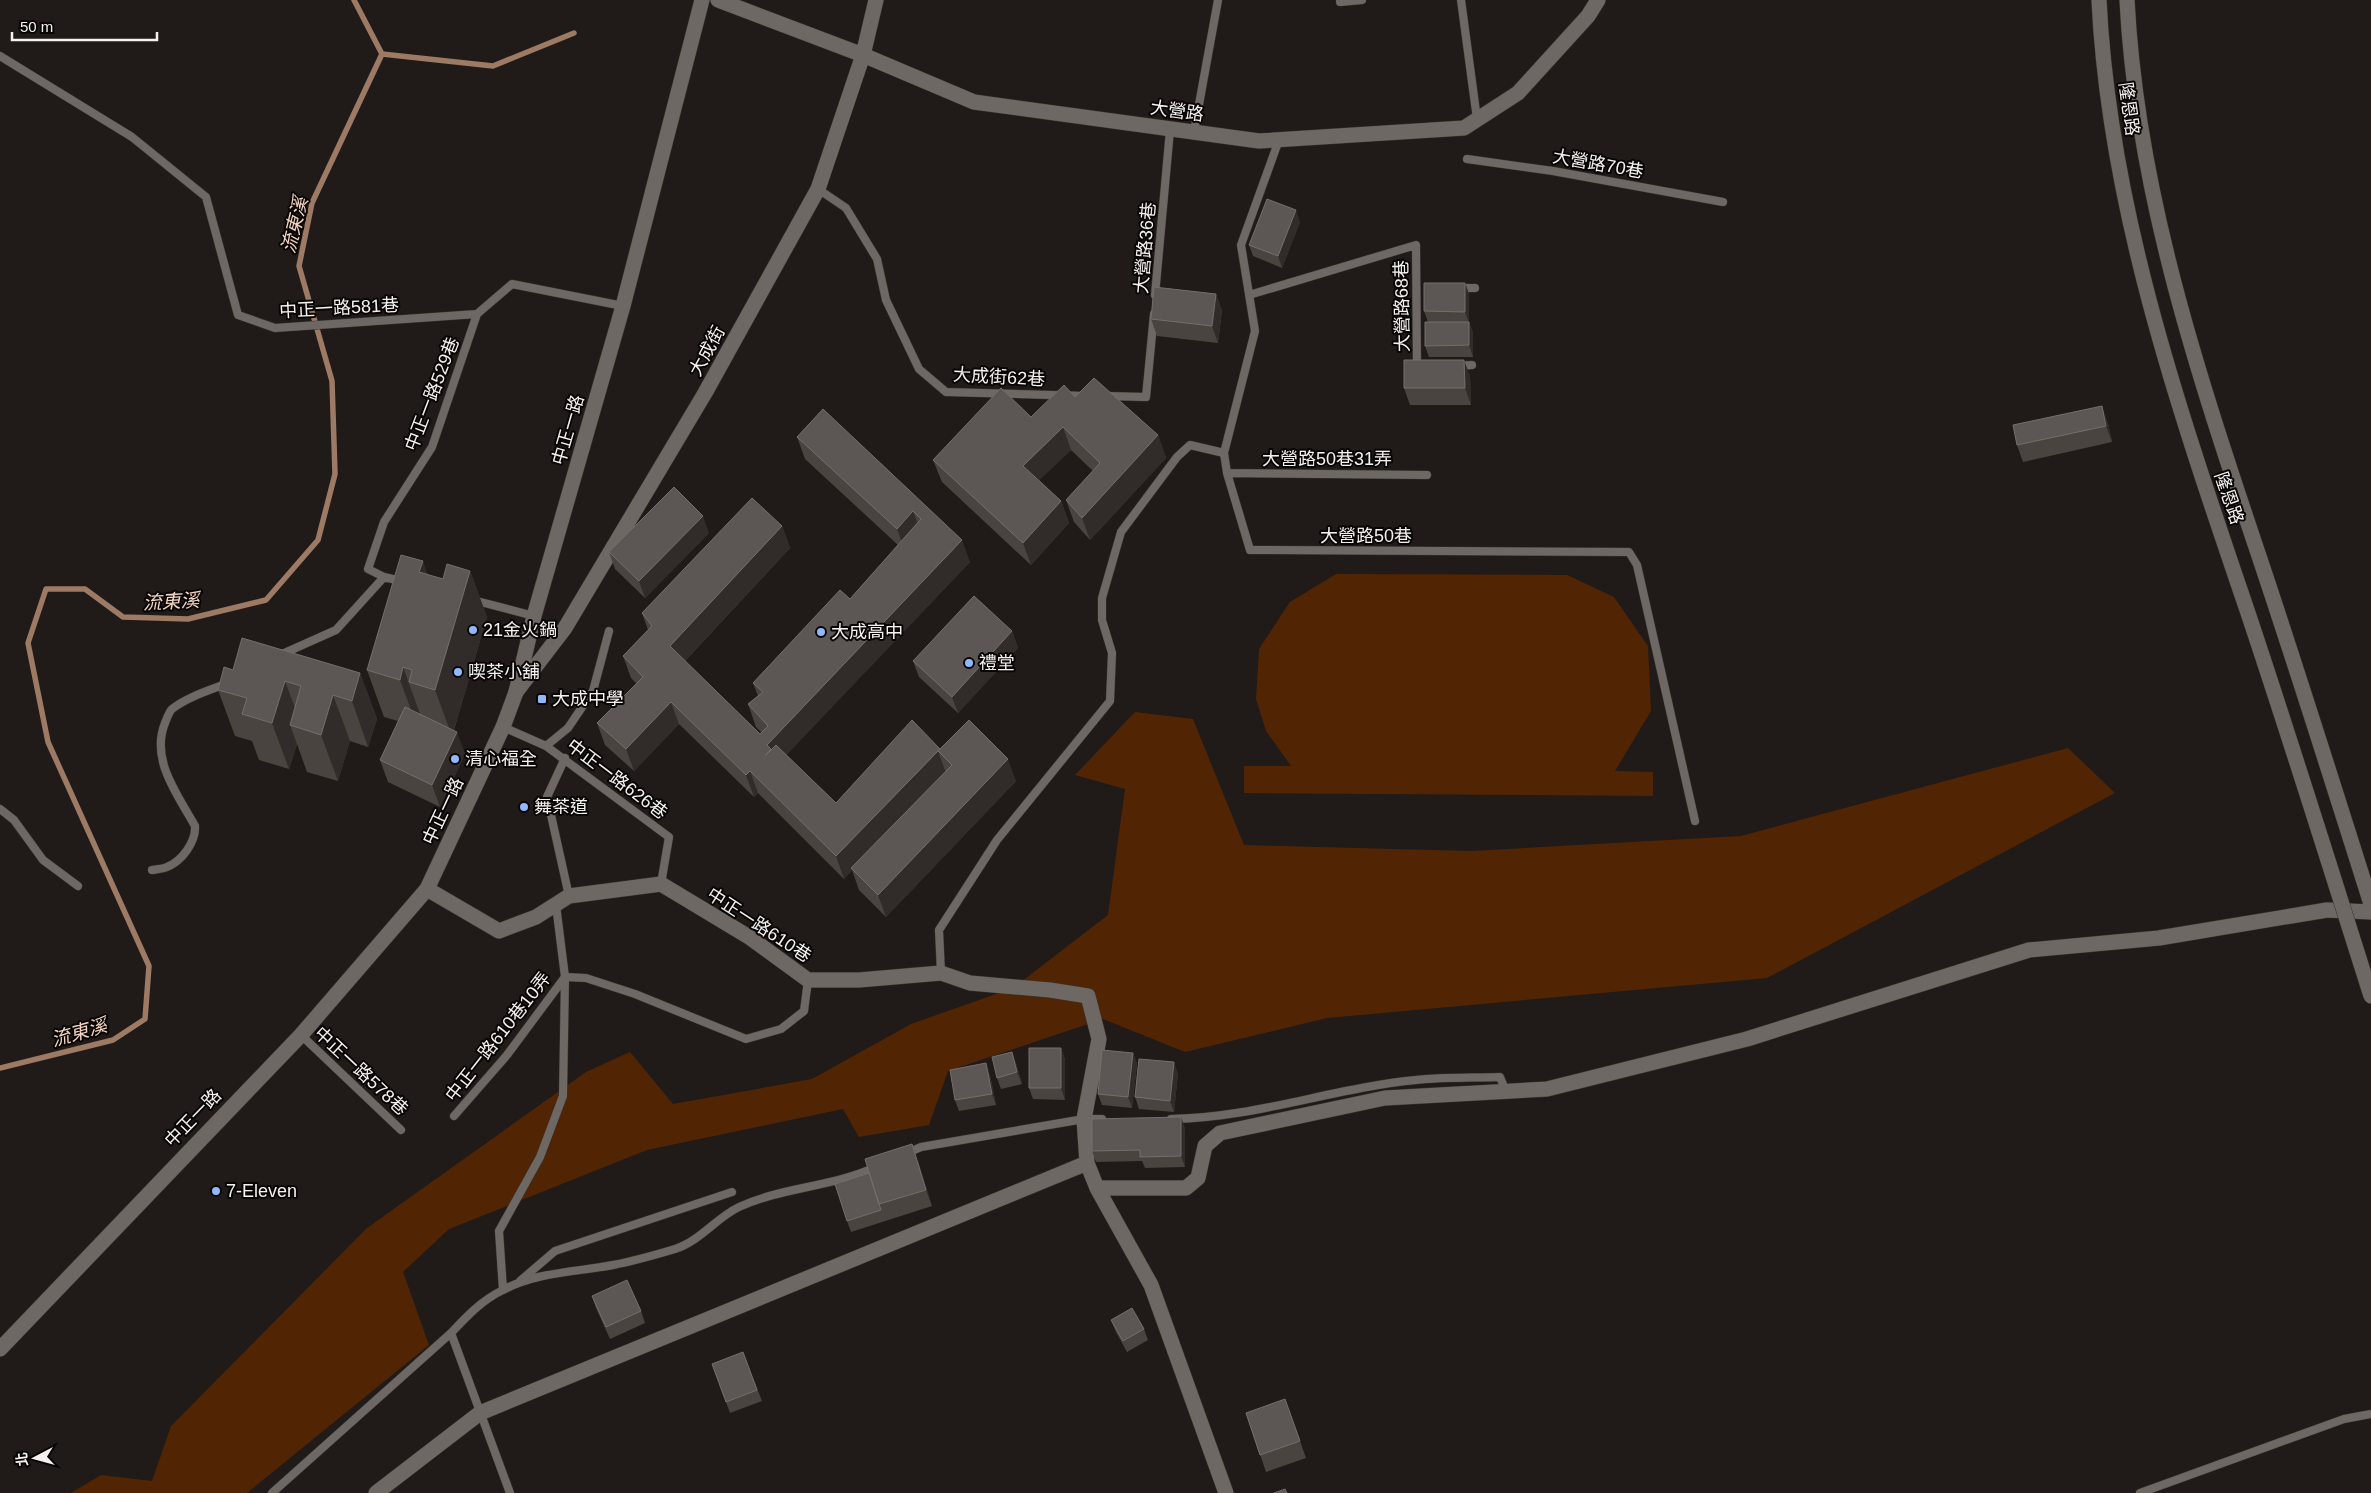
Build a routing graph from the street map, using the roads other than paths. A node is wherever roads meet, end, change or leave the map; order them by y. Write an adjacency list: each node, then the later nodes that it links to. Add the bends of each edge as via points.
1 (702, 0): 25 (street, 中正一路)
2 (718, 0): 11 (street, 大營路)
3 (876, 0): 11 (street, 大成街)
4 (1218, 0): 15 (lane)
5 (1362, 0): 10 (lane)
6 (1461, 0): 13 (lane)
7 (1598, 0): 13 (street, 大營路, via 1588,16 1518,93)
8 (2099, 0): 58 (street, 隆恩路, bridge, via 2100,36 2116,157 2148,292 2193,449)
9 (2128, 0): 53 (street, 隆恩路, via 2129,36 2145,152 2174,287 2220,440)
10 (1340, 2)
11 (863, 55): 14 (street, 大營路, via 974,102); 18 (street, 大成街)
12 (0, 56): 26 (lane, 中正一路581巷, via 132,137 206,197 238,315 274,328)
13 (1477, 119): 16 (street, 大營路, via 1464,128)
14 (1170, 130): 15 (street, 大營路); 30 (lane, 大營路36巷)
15 (1194, 132): 16 (street, 大營路, via 1259,141)
16 (1279, 140): 24 (lane, 大營路50巷, via 1241,245)
17 (1467, 160): 19 (lane, 大營路70巷, via 1553,171)
18 (818, 189): 30 (lane, 大成街62巷, via 846,208 877,259 886,300 919,369 946,392); 41 (street, 大成街, via 705,393 565,628)
19 (1723, 202)
20 (1417, 288): 21 (lane); 24 (lane, 大營路68巷, via 1416,245); 27 (lane, 大營路68巷, via 1417,366)
21 (1426, 288)
22 (1446, 288): 23 (lane)
23 (1475, 288)
24 (1249, 295): 31 (lane, 大營路50巷, via 1255,331)
25 (622, 306): 26 (lane, via 512,284); 37 (street, 中正一路)
26 (477, 314): 34 (lane, 中正一路529巷, via 432,447 384,522 368,569)
27 (1426, 366)
28 (1445, 366): 29 (lane)
29 (1472, 366)
30 (1146, 397)
31 (1224, 453): 32 (lane, 大營路50巷); 55 (lane, via 1190,445 1177,457 1121,532 1102,598 1102,620 1112,653 1110,701 997,840 939,930)
32 (1227, 473): 33 (lane, 大營路50巷31弄); 46 (lane, 大營路50巷, via 1250,550 1629,552 1637,565)
33 (1427, 475)
34 (384, 577): 35 (lane); 39 (lane, via 336,630)
35 (412, 584)
36 (468, 599): 37 (lane)
37 (534, 616): 41 (street, 中正一路)
38 (609, 631): 43 (lane, via 593,691 568,728)
39 (273, 658)
40 (239, 676): 47 (lane, via 171,710 162,731 161,751 166,776 195,832 185,854 168,867)
41 (516, 692): 42 (street, 中正一路)
42 (503, 727): 43 (lane, 中正一路626巷); 50 (street, 中正一路)
43 (546, 746): 44 (lane, 中正一路626巷)
44 (565, 758): 48 (lane, 中正一路626巷, via 668,836); 51 (lane, via 547,797)
45 (0, 809): 49 (lane, via 14,820 43,860)
46 (1695, 821)
47 (152, 870)
48 (661, 884): 51 (street); 57 (street, 中正一路610巷, via 749,938)
49 (78, 886)
50 (427, 890): 52 (street, via 499,931 536,917); 59 (street, 中正一路)
51 (569, 896): 52 (street)
52 (556, 904): 56 (lane)
53 (2371, 904)
54 (2371, 912): 60 (street, via 2327,910 2159,938 2029,950 1747,1039 1547,1089)
55 (941, 973): 57 (street, 中正一路610巷, via 859,980); 62 (street, 中正一路610巷, via 970,983 1088,996 1099,1039)
56 (565, 977): 57 (lane, via 586,978 635,994 746,1039 781,1029 804,1011); 61 (lane, 中正一路610巷10弄, via 507,1055); 72 (lane, via 564,1096 540,1157 499,1231)
57 (808, 980)
58 (2371, 996)
59 (301, 1035): 65 (lane, 中正一路578巷); 74 (street, 中正一路)
60 (1506, 1092): 64 (lane, via 1500,1077 1417,1080 1237,1114); 69 (street, via 1385,1098 1220,1133 1205,1146 1198,1178 1186,1188)
61 (454, 1116)
62 (1084, 1119): 63 (lane); 66 (lane, via 921,1147); 68 (street)
63 (1112, 1119)
64 (1159, 1119)
65 (401, 1130)
66 (895, 1159)
67 (886, 1163): 71 (lane, via 859,1175 799,1188 738,1208 678,1248)
68 (1088, 1163): 69 (street); 75 (street)
69 (1097, 1188): 80 (street, via 1151,1285)
70 (732, 1192): 71 (lane, via 555,1251)
71 (514, 1285): 72 (lane)
72 (503, 1290): 73 (lane, via 475,1308)
73 (451, 1333): 75 (lane); 77 (lane)
74 (0, 1349)
75 (480, 1412): 78 (street); 79 (lane)
76 (2371, 1414): 81 (lane, via 2344,1419)
77 (272, 1493)
78 (376, 1493)
79 (510, 1493)
80 (1226, 1493)
81 (2140, 1493)

